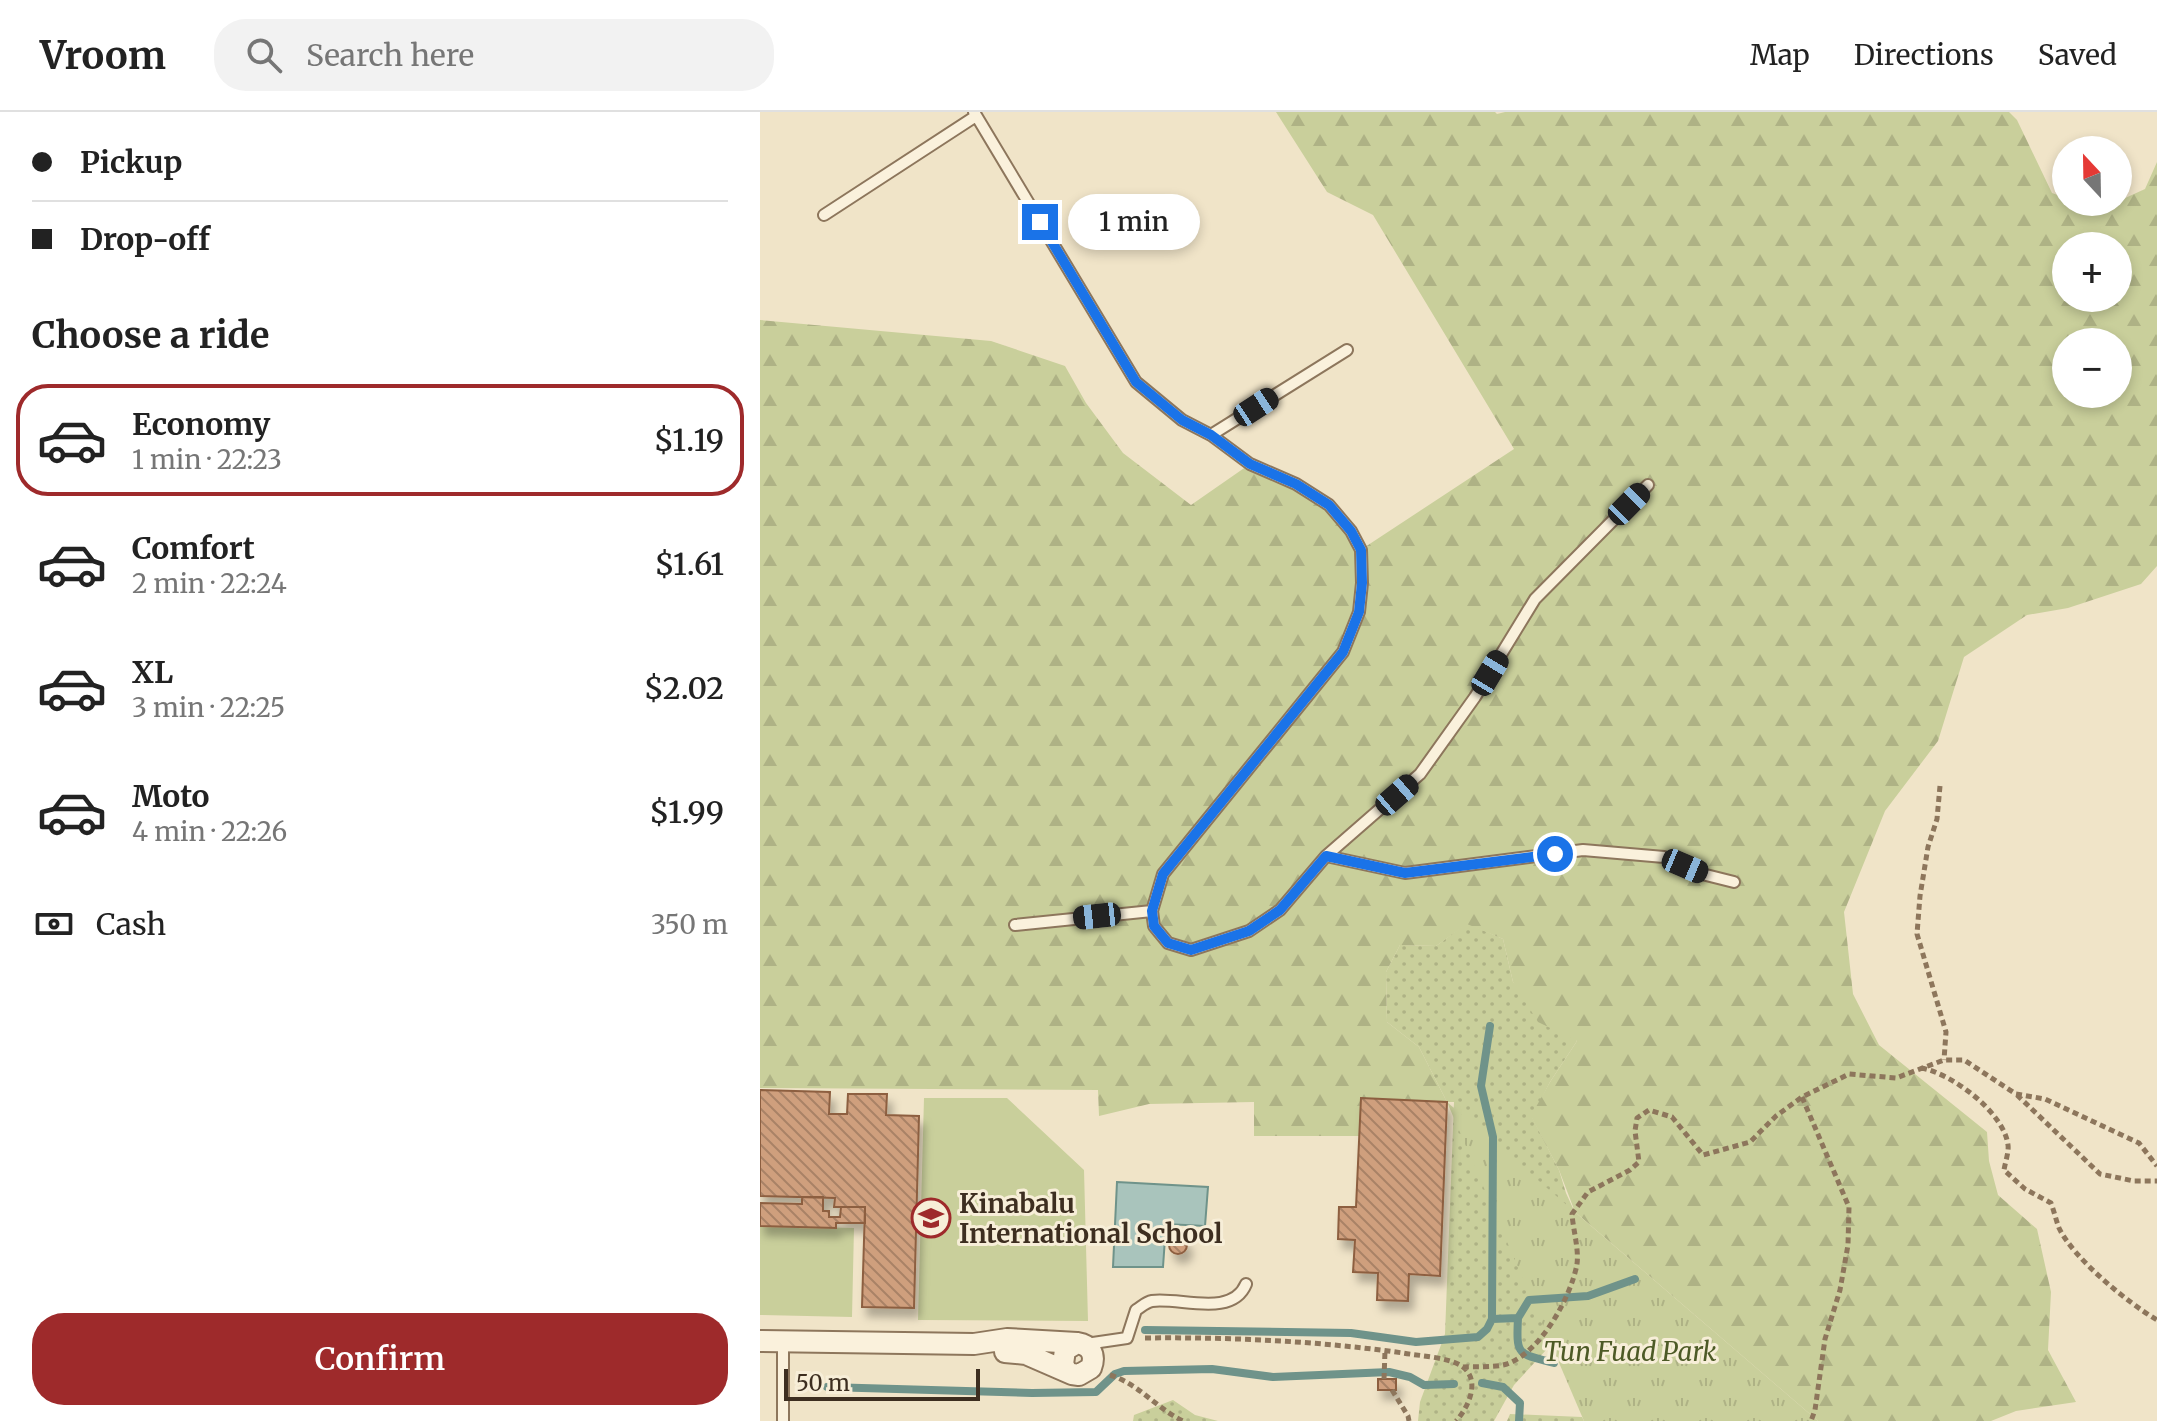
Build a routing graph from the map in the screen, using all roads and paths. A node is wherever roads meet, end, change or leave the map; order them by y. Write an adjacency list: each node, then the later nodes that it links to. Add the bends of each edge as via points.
1 (975, 114): 2 (lane); 4 (lane, via 1136,382 1182,420)
2 (824, 215)
3 (1347, 350): 4 (lane)
4 (1211, 435): 9 (lane, via 1250,464 1329,505 1351,531 1361,550 1359,612 1343,652 1163,874)
5 (1648, 485): 7 (lane, via 1535,599 1420,774)
6 (1940, 786): 11 (path, via 1917,934 1946,1032)
7 (1326, 856): 8 (lane, via 1405,873 1583,850 1664,857); 9 (lane, via 1280,910 1249,931 1210,945 1191,950 1168,943 1154,926)
8 (1734, 882)
9 (1152, 911): 10 (lane)
10 (1015, 925)
11 (1944, 1060): 12 (path); 13 (path, via 1964,1060)
12 (1920, 1068): 14 (path, via 1896,1078 1849,1074); 18 (path, via 1938,1071 1997,1118 2008,1145 2004,1170 2051,1203 2060,1230 2084,1260 2129,1303)
13 (2016, 1094): 15 (path, via 2045,1099 2139,1143); 16 (path, via 2100,1174)
14 (1802, 1097): 25 (path, via 1750,1142 1703,1155 1672,1117 1649,1110 1637,1118 1639,1162 1588,1192 1572,1214 1577,1260 1566,1298 1546,1331 1506,1364); 33 (path, via 1849,1207 1848,1245)
15 (2157, 1166)
16 (2157, 1181)
17 (1246, 1284): 19 (lane, via 1243,1293 1218,1303 1150,1301 1136,1310)
18 (2157, 1320)
19 (1127, 1338): 23 (lane); 24 (path, via 1318,1343)
20 (783, 1340): 21 (street); 22 (street); 29 (lane)
21 (760, 1341)
22 (974, 1344): 23 (street, via 1007,1339); 23 (street, via 1026,1354 1066,1370 1065,1350)
23 (1080, 1344)
24 (1385, 1351): 25 (path); 26 (path)
25 (1463, 1367): 32 (path, via 1472,1380 1471,1396)
26 (1384, 1373)
27 (1124, 1379): 30 (path)
28 (1392, 1390): 31 (path)
29 (783, 1421)
30 (1183, 1421)
31 (1409, 1421)
32 (1456, 1421)
33 (1811, 1421)

